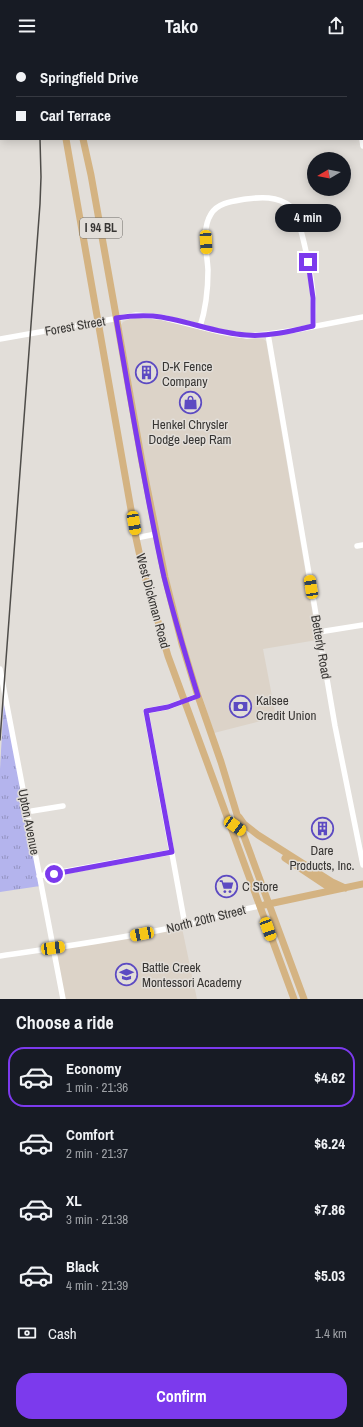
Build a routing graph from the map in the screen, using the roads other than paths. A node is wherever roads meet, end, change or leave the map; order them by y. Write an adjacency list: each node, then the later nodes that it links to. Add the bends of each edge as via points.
1 (66, 140): 5 (main road, West Dickman Road / I 94 BL)
2 (83, 140): 4 (main road, West Dickman Road / I 94 BL, via 92,175)
3 (363, 317): 6 (street, Forest Street)
4 (116, 318): 5 (street, Forest Street); 7 (street, Forest Street, via 151,316); 10 (main road, West Dickman Road / I 94 BL)
5 (98, 321): 9 (street, Forest Street); 11 (main road, West Dickman Road / I 94 BL)
6 (313, 326): 7 (street, via 310,271 296,217 291,207 276,199 264,197 228,203 212,212 205,232 207,295 205,314); 8 (street, Forest Street)
7 (200, 327): 8 (street, Forest Street, via 247,336)
8 (268, 334): 15 (street, Betterly Road)
9 (0, 340)
10 (156, 534): 11 (street); 17 (main road, West Dickman Road / I 94 BL, via 164,577)
11 (136, 538): 18 (main road, West Dickman Road / I 94 BL, via 152,603)
12 (363, 545): 13 (street)
13 (357, 546)
14 (363, 625): 15 (street)
15 (319, 632): 25 (street, Betterly Road)
16 (0, 669): 20 (street, Upton Avenue)
17 (198, 696): 18 (street); 21 (main road, West Dickman Road / I 94 BL)
18 (184, 701): 22 (main road, West Dickman Road / I 94 BL); 24 (street, via 146,711)
19 (63, 806): 20 (street)
20 (26, 812): 26 (street, Upton Avenue)
21 (237, 813): 23 (main road, West Dickman Road / I 94 BL); 28 (main road, via 244,824 258,835)
22 (228, 821): 23 (main road); 31 (main road, West Dickman Road / I 94 BL)
23 (242, 831): 29 (main road); 30 (main road, West Dickman Road / I 94 BL)
24 (172, 852): 26 (street); 32 (street)
25 (363, 865)
26 (39, 876): 33 (street, Upton Avenue)
27 (363, 884): 28 (main road, North 20th Street)
28 (345, 888): 29 (main road, North 20th Street)
29 (333, 890): 30 (main road, North 20th Street)
30 (268, 904): 31 (main road, North 20th Street); 37 (main road, West Dickman Road / I 94 BL)
31 (260, 906): 32 (street, North 20th Street, via 236,910); 36 (main road, West Dickman Road / I 94 BL)
32 (185, 925): 33 (street, North 20th Street)
33 (53, 948): 34 (street, North 20th Street); 35 (street, Upton Avenue)
34 (0, 956)
35 (63, 999)
36 (294, 999)
37 (304, 999)

